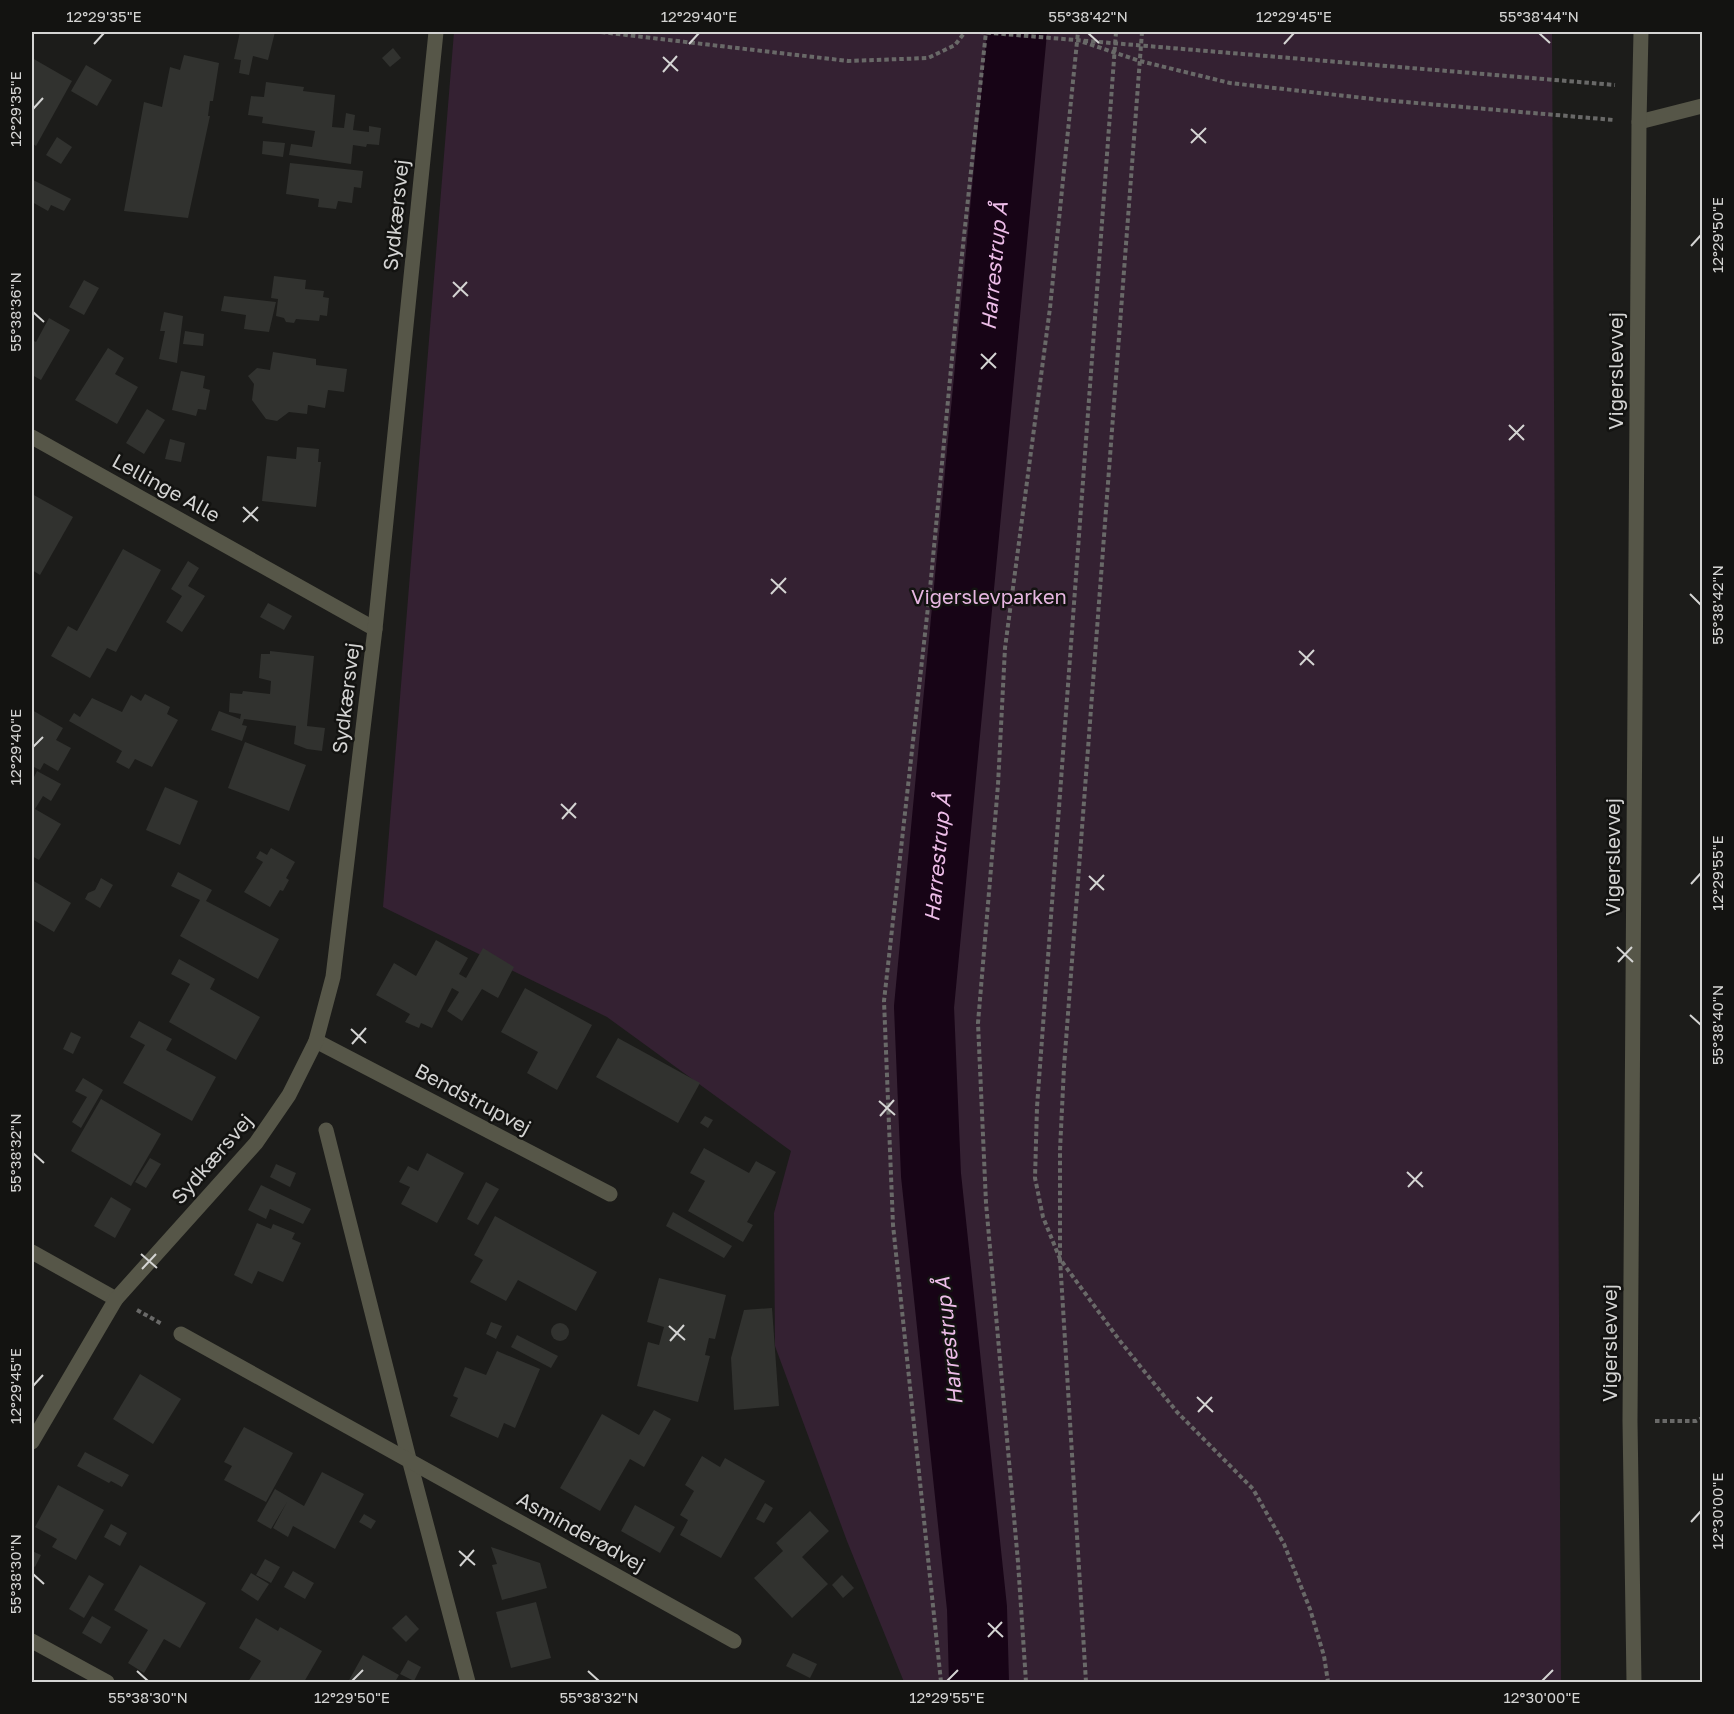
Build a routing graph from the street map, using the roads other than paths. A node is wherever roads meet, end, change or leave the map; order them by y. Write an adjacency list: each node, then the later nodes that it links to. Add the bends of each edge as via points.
1 (436, 32): 6 (street, Sydkærsvej)
2 (1641, 32): 4 (street, Vigerslevvej)
3 (1702, 106): 4 (street)
4 (1639, 122): 19 (street, Vigerslevvej, via 1630,1421)
5 (32, 437): 6 (street, Lellinge Alle)
6 (375, 629): 7 (street, Sydkærsvej, via 333,977)
7 (316, 1041): 9 (street, Bendstrupvej); 11 (street, Sydkærsvej, via 289,1095 256,1143)
8 (326, 1130): 14 (street)
9 (610, 1194)
10 (32, 1252): 11 (street)
11 (116, 1299): 13 (street, Sydkærsvej)
12 (181, 1334): 14 (street, Asminderødvej)
13 (32, 1442)
14 (409, 1459): 16 (street, Asminderødvej); 18 (street)
15 (32, 1641): 17 (street)
16 (734, 1641)
17 (107, 1683)
18 (468, 1683)
19 (1634, 1683)

